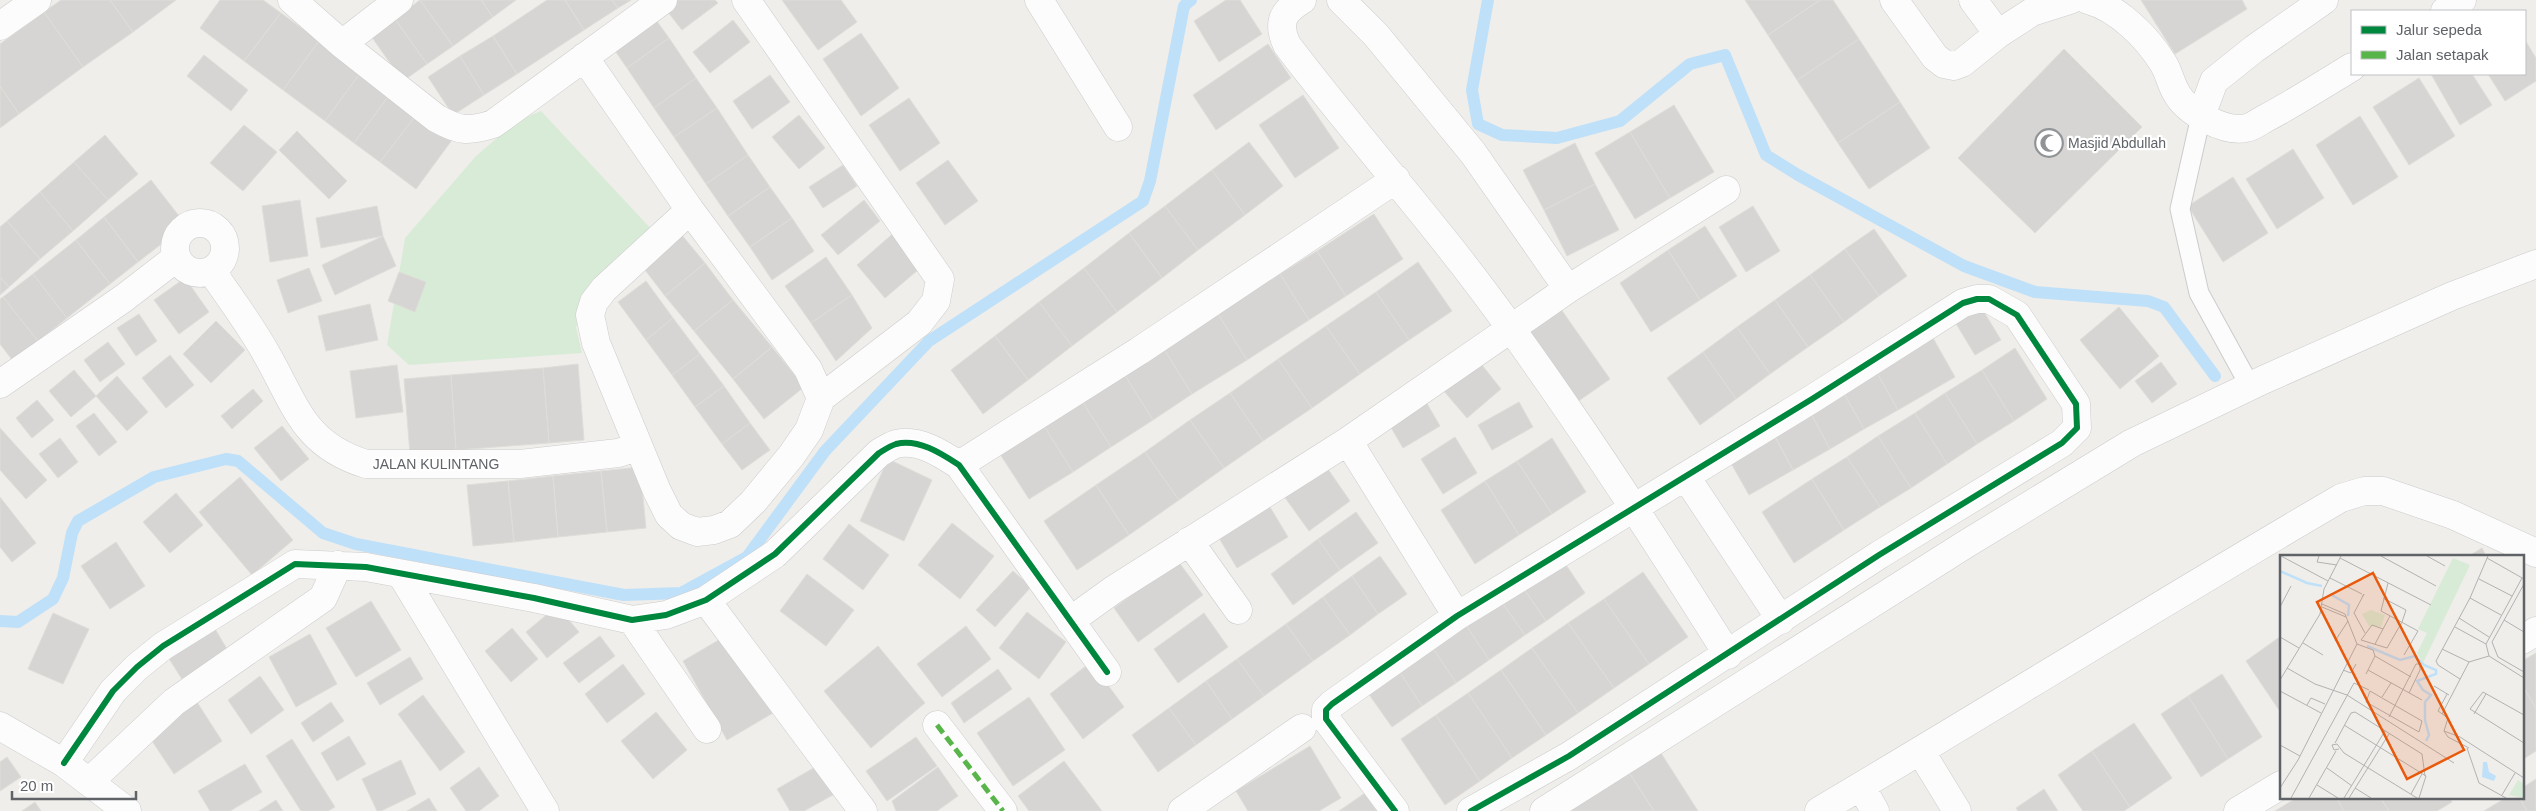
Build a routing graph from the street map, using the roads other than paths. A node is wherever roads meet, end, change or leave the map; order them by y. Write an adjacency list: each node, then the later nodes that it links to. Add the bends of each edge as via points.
1 (37, 0): 16 (street)
2 (292, 0): 18 (street)
3 (399, 0): 18 (street)
4 (663, 0): 19 (street)
5 (746, 0): 33 (street, via 940,279 936,301 919,323)
6 (1039, 0): 22 (street)
7 (1302, 0): 23 (street, via 1284,14 1280,23 1286,45)
8 (1341, 0): 29 (street, via 1376,35 1473,153)
9 (1894, 0): 17 (street, via 1935,57 1944,64 1954,66 1962,63)
10 (1974, 0): 17 (street)
11 (2070, 0): 17 (street, via 2032,12)
12 (2088, 0): 21 (street, via 2118,15 2146,40 2163,63 2177,95 2193,112)
13 (2324, 0): 21 (street, via 2214,81)
14 (2462, 0): 15 (street)
15 (2446, 10)
16 (0, 26)
17 (1998, 34)
18 (342, 44): 19 (street, via 436,118 454,128 474,130 492,124)
19 (584, 57): 25 (street)
20 (2351, 68): 21 (street, via 2246,128 2222,126)
21 (2202, 116): 32 (lane, via 2180,209 2199,293)
22 (1118, 127)
23 (1396, 179): 30 (street); 36 (street, via 1139,351)
24 (1726, 190): 29 (street)
25 (690, 210): 33 (street, via 808,369); 35 (street, via 604,289 594,302 590,315 596,342)
26 (176, 258): 28 (street, via 190,272); 28 (street, via 178,235 185,227 209,224 225,240 226,252); 31 (street)
27 (2536, 264): 32 (street, via 2460,293)
28 (212, 272): 35 (street, JALAN KULINTANG, via 267,354 298,416 321,441 344,458 366,464 520,464 618,452)
29 (1568, 289): 30 (street)
30 (1512, 329): 34 (street); 38 (street)
31 (0, 384)
32 (2250, 386): 69 (street, via 2094,465)
33 (821, 398): 35 (street, via 809,430 792,456 730,524 714,530 697,532 681,526 669,515)
34 (1348, 441): 39 (street); 45 (street)
35 (638, 446)
36 (959, 465): 43 (street, via 918,444 898,443 879,453 774,554); 47 (street)
37 (1686, 477): 38 (street); 48 (street); 48 (street, via 1962,303 1977,299 1989,299 2017,316 2076,404 2077,428 2062,443 1879,555)
38 (1634, 509): 45 (street); 51 (street)
39 (1189, 541): 44 (street); 47 (street)
40 (2536, 552): 57 (street, via 2453,515 2383,491 2364,491 2341,498 2192,585)
41 (338, 565): 42 (street); 58 (street, via 295,564 163,646 113,691); 59 (street, via 323,598 174,702)
42 (400, 574): 46 (street, via 534,598); 63 (street)
43 (706, 600): 46 (street, via 666,615); 64 (street)
44 (1238, 610)
45 (1457, 616): 67 (street, via 1332,704 1325,714)
46 (632, 620): 56 (street)
47 (1070, 620): 52 (street)
48 (1781, 620): 51 (street)
49 (2536, 631): 50 (street)
50 (2524, 639)
51 (1728, 655): 68 (street, via 1569,756)
52 (1107, 672)
53 (937, 725): 65 (street)
54 (0, 726): 58 (street)
55 (1302, 728): 66 (street)
56 (707, 729)
57 (1921, 752): 60 (street); 72 (street)
58 (64, 763): 59 (street)
59 (90, 781): 62 (street)
60 (1860, 786): 70 (street); 71 (street)
61 (2280, 786): 73 (street)
62 (127, 811)
63 (546, 811)
64 (863, 811)
65 (1003, 811)
66 (1182, 811)
67 (1395, 811)
68 (1471, 811)
69 (1544, 811)
70 (1819, 811)
71 (1875, 811)
72 (1957, 811)
73 (2238, 811)

